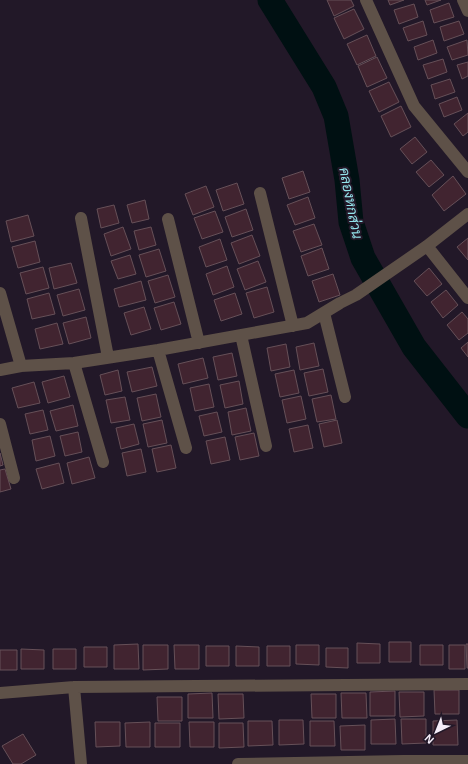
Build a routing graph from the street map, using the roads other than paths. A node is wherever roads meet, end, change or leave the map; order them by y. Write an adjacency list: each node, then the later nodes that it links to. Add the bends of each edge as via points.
1 (366, 0): 4 (street, via 414,106)
2 (463, 0): 3 (street)
3 (468, 11)
4 (468, 172)
5 (260, 193): 13 (street)
6 (468, 214): 9 (street)
7 (81, 218): 17 (street)
8 (168, 219): 15 (street)
9 (427, 246): 11 (street); 12 (street, via 356,295)
10 (0, 294): 19 (street)
11 (468, 298)
12 (324, 313): 13 (street, via 307,323); 21 (street)
13 (293, 326): 14 (street)
14 (241, 335): 15 (street); 23 (street)
15 (198, 343): 16 (street)
16 (158, 350): 17 (street); 24 (street)
17 (108, 357): 18 (street)
18 (74, 363): 19 (street); 25 (street)
19 (21, 366): 20 (street)
20 (0, 370)
21 (345, 397)
22 (0, 424): 26 (street)
23 (266, 446)
24 (186, 448)
25 (103, 462)
26 (14, 478)
27 (468, 684): 28 (street)
28 (74, 687): 29 (street); 31 (street)
29 (0, 693)
30 (468, 761): 32 (street)
31 (81, 764)
32 (238, 764)

